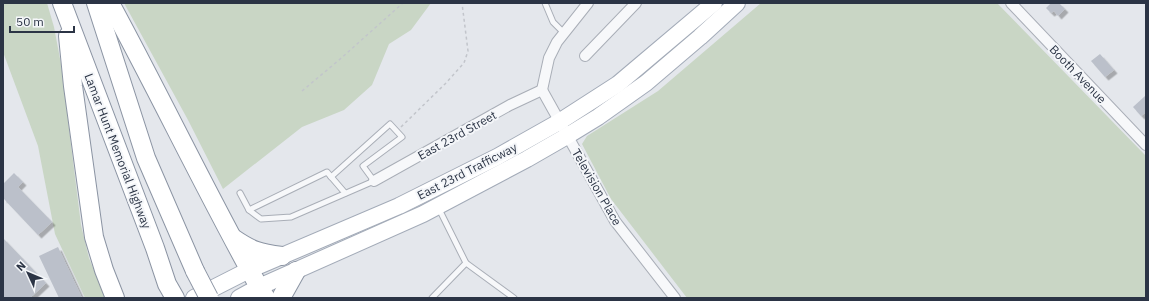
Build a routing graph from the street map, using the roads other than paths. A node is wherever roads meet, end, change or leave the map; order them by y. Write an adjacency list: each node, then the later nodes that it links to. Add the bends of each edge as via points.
1 (96, 3): 30 (highway, Lamar Hunt Memorial Highway, bridge, via 146,158 195,272)
2 (110, 3): 21 (highway)
3 (545, 3): 10 (lane, via 553,22)
4 (588, 3): 10 (street)
5 (714, 3): 13 (main road, East 23rd Trafficway)
6 (737, 3): 13 (main road, East 23rd Trafficway, via 646,83 598,117)
7 (1011, 3): 14 (street, Booth Avenue)
8 (634, 4): 11 (street)
9 (64, 7): 26 (highway, Lamar Hunt Memorial Highway); 28 (highway, via 94,237)
10 (564, 33): 12 (street, via 550,58)
11 (585, 56)
12 (542, 90): 13 (street, Television Place); 16 (street, East 23rd Street, via 510,105)
13 (563, 129): 19 (main road, East 23rd Trafficway, via 527,159); 22 (main road, East 23rd Trafficway, via 497,157 399,206); 35 (street, Television Place, via 614,221)
14 (1146, 145)
15 (331, 177): 16 (lane, via 390,124 402,137 363,166); 18 (lane); 20 (lane, via 327,172)
16 (374, 181): 18 (lane)
17 (240, 193): 20 (lane)
18 (345, 193): 20 (lane, via 291,217 261,219)
19 (437, 207): 23 (lane); 25 (main road, East 23rd Trafficway)
20 (249, 210)
21 (232, 237): 22 (highway, via 260,253); 24 (highway)
22 (282, 256): 24 (main road, East 23rd Trafficway)
23 (466, 263): 33 (lane); 34 (lane)
24 (250, 270): 27 (highway); 29 (main road, East 23rd Trafficway)
25 (296, 271): 27 (main road, East 23rd Trafficway); 32 (highway)
26 (171, 291)
27 (262, 293): 31 (main road, East 23rd Trafficway)
28 (116, 298)
29 (194, 298)
30 (209, 298)
31 (239, 298)
32 (282, 298)
33 (432, 298)
34 (514, 298)
35 (675, 298)

